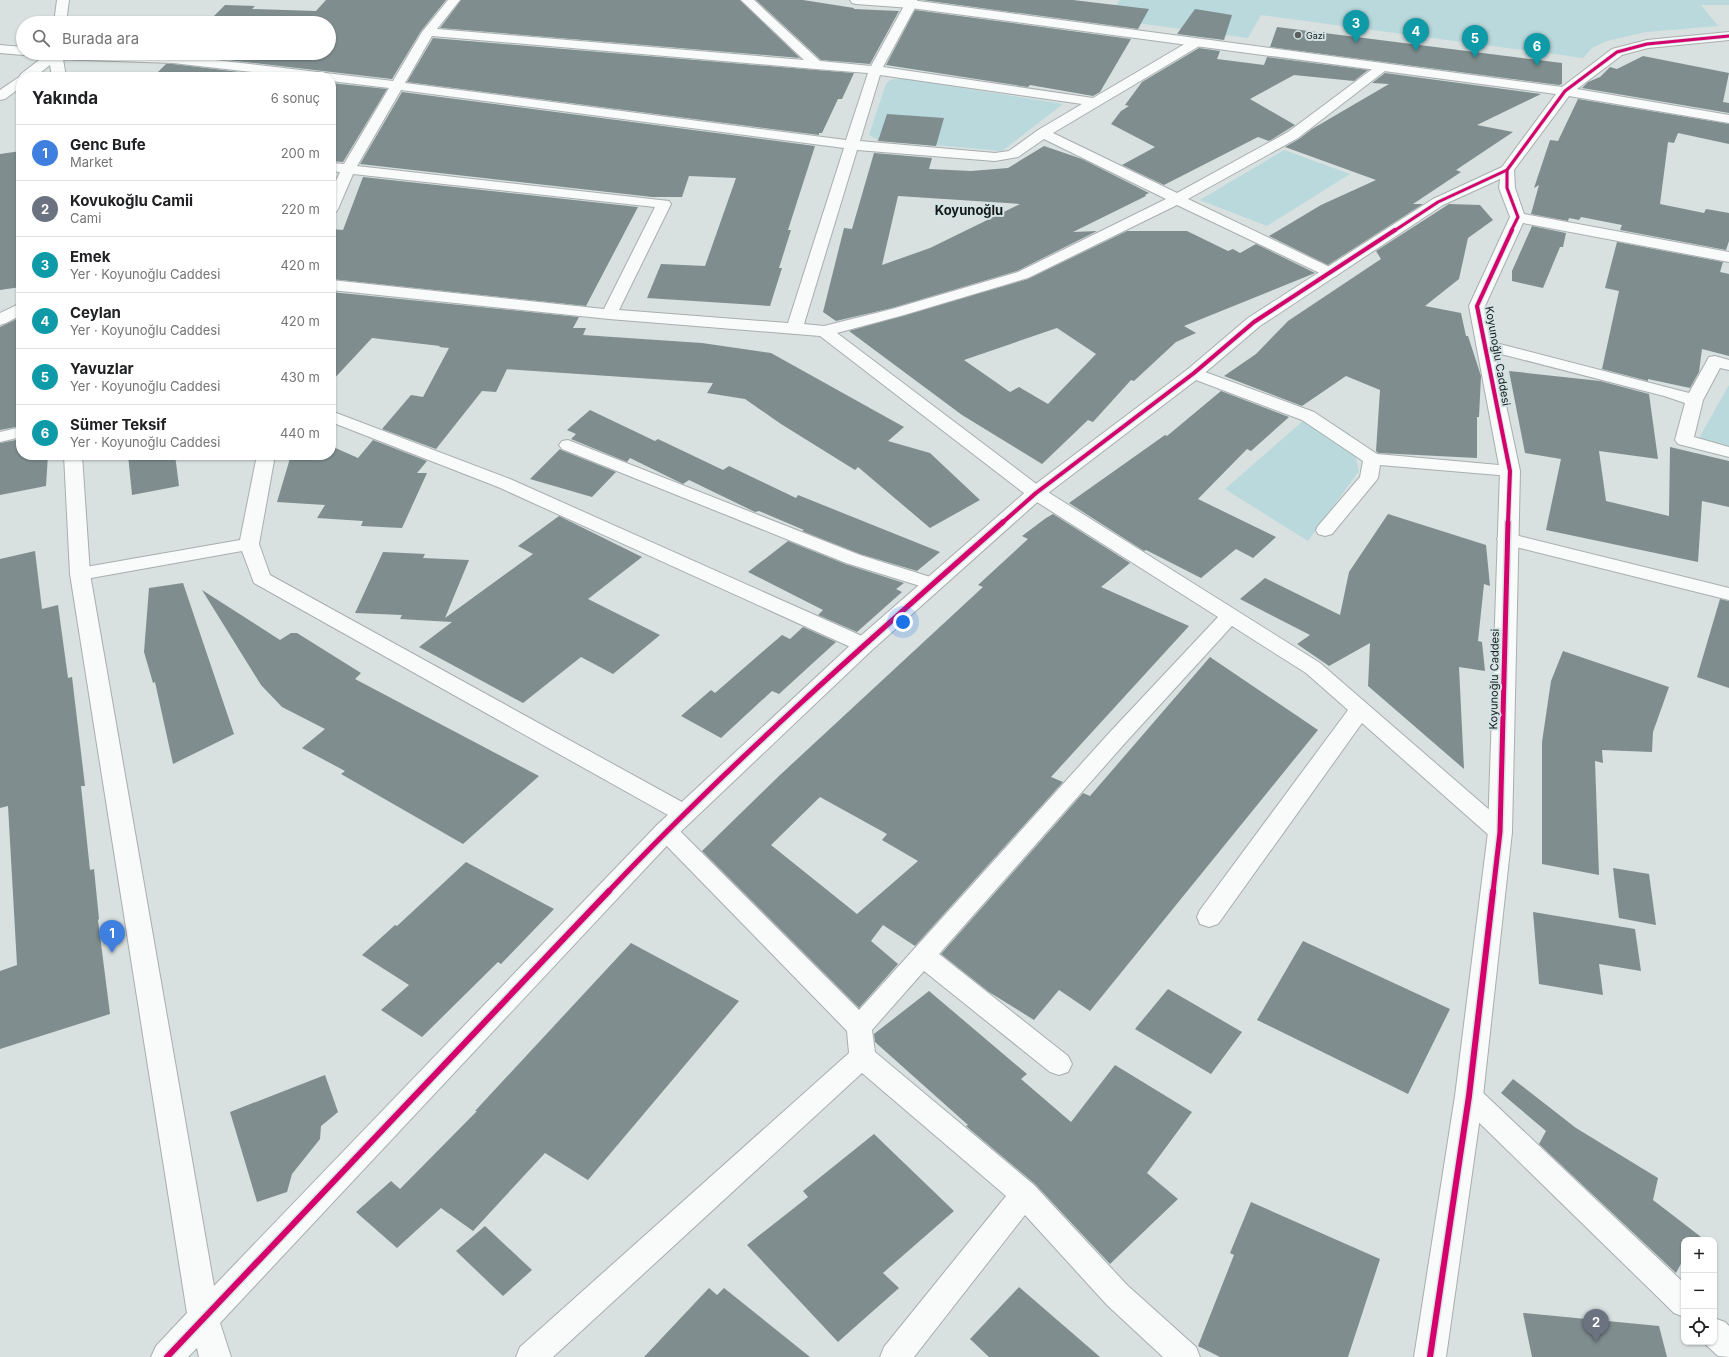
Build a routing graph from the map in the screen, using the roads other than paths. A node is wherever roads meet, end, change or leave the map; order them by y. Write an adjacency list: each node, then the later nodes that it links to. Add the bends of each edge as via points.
1 (63, 0): 6 (street)
2 (454, 0): 7 (street)
3 (746, 0): 17 (street)
4 (856, 0): 5 (street)
5 (911, 2): 9 (street); 19 (street)
6 (61, 16)
7 (428, 32): 17 (street); 25 (street)
8 (1729, 36): 26 (street, via 1647,44 1617,52)
9 (1197, 42): 18 (street); 28 (street)
10 (0, 48): 11 (street)
11 (16, 50)
12 (47, 60): 20 (street)
13 (56, 60): 21 (street)
14 (188, 60): 16 (street)
15 (205, 60): 16 (street)
16 (203, 62): 22 (street, via 272,65)
17 (816, 65): 19 (street)
18 (1384, 67): 26 (street); 36 (street, via 1293,135)
19 (875, 70): 28 (street); 31 (street)
20 (32, 72)
21 (58, 72)
22 (305, 72)
23 (336, 78): 25 (street)
24 (16, 85): 27 (street)
25 (396, 86): 31 (street); 33 (street)
26 (1565, 91): 29 (street); 34 (street)
27 (0, 96)
28 (1095, 102): 30 (street)
29 (1729, 119)
30 (1043, 133): 31 (street, via 1013,154 995,158); 36 (street)
31 (852, 145): 44 (street)
32 (336, 168): 33 (street)
33 (348, 169): 35 (street); 42 (street, via 664,204)
34 (1507, 170): 37 (street, via 1507,188); 39 (street, via 1438,202)
35 (336, 197)
36 (1178, 199): 39 (street); 45 (street, via 1023,275)
37 (1518, 217): 38 (street); 46 (street, Koyunoğlu Caddesi, via 1477,306)
38 (1729, 257)
39 (1331, 273): 48 (street, via 1254,322)
40 (336, 286): 42 (street)
41 (16, 311): 43 (street)
42 (609, 314): 44 (street)
43 (0, 320)
44 (794, 329): 45 (street)
45 (824, 331): 59 (street)
46 (1484, 345): 49 (street); 58 (street, Koyunoğlu Caddesi)
47 (1729, 365): 49 (street, via 1715,361)
48 (1194, 373): 55 (street, via 1308,416); 59 (street)
49 (1694, 400): 54 (street, via 1684,440)
50 (336, 418): 67 (street, via 504,483)
51 (16, 433): 52 (street)
52 (0, 437)
53 (568, 445): 64 (street, via 853,559)
54 (1729, 452)
55 (1372, 459): 58 (street); 60 (street, via 1369,478)
56 (73, 460): 63 (street)
57 (265, 460): 62 (street)
58 (1510, 471): 61 (street, Koyunoğlu Caddesi)
59 (1036, 493): 64 (street); 66 (street)
60 (1325, 530)
61 (1507, 539): 65 (street); 70 (street, Koyunoğlu Caddesi)
62 (249, 544): 63 (street); 69 (street, via 261,579)
63 (80, 574): 79 (street)
64 (933, 584): 67 (street)
65 (1729, 594)
66 (1230, 616): 68 (street, via 1313,668); 72 (street, via 1118,737)
67 (864, 645): 69 (street)
68 (1360, 709): 70 (street); 71 (street)
69 (675, 822): 73 (street); 79 (street)
70 (1500, 832): 76 (street, Koyunoğlu Caddesi)
71 (1209, 917)
72 (923, 956): 73 (street); 75 (street)
73 (859, 1027): 74 (street)
74 (862, 1056): 77 (street); 84 (street)
75 (1059, 1064)
76 (1469, 1096): 78 (street); 87 (street, Koyunoğlu Caddesi)
77 (1024, 1194): 85 (street); 86 (street, via 1117,1295)
78 (1681, 1300)
79 (204, 1320): 82 (street); 83 (street)
80 (1717, 1335): 81 (street)
81 (1729, 1346)
82 (167, 1357)
83 (215, 1357)
84 (531, 1357)
85 (895, 1357)
86 (1185, 1357)
87 (1430, 1357)

